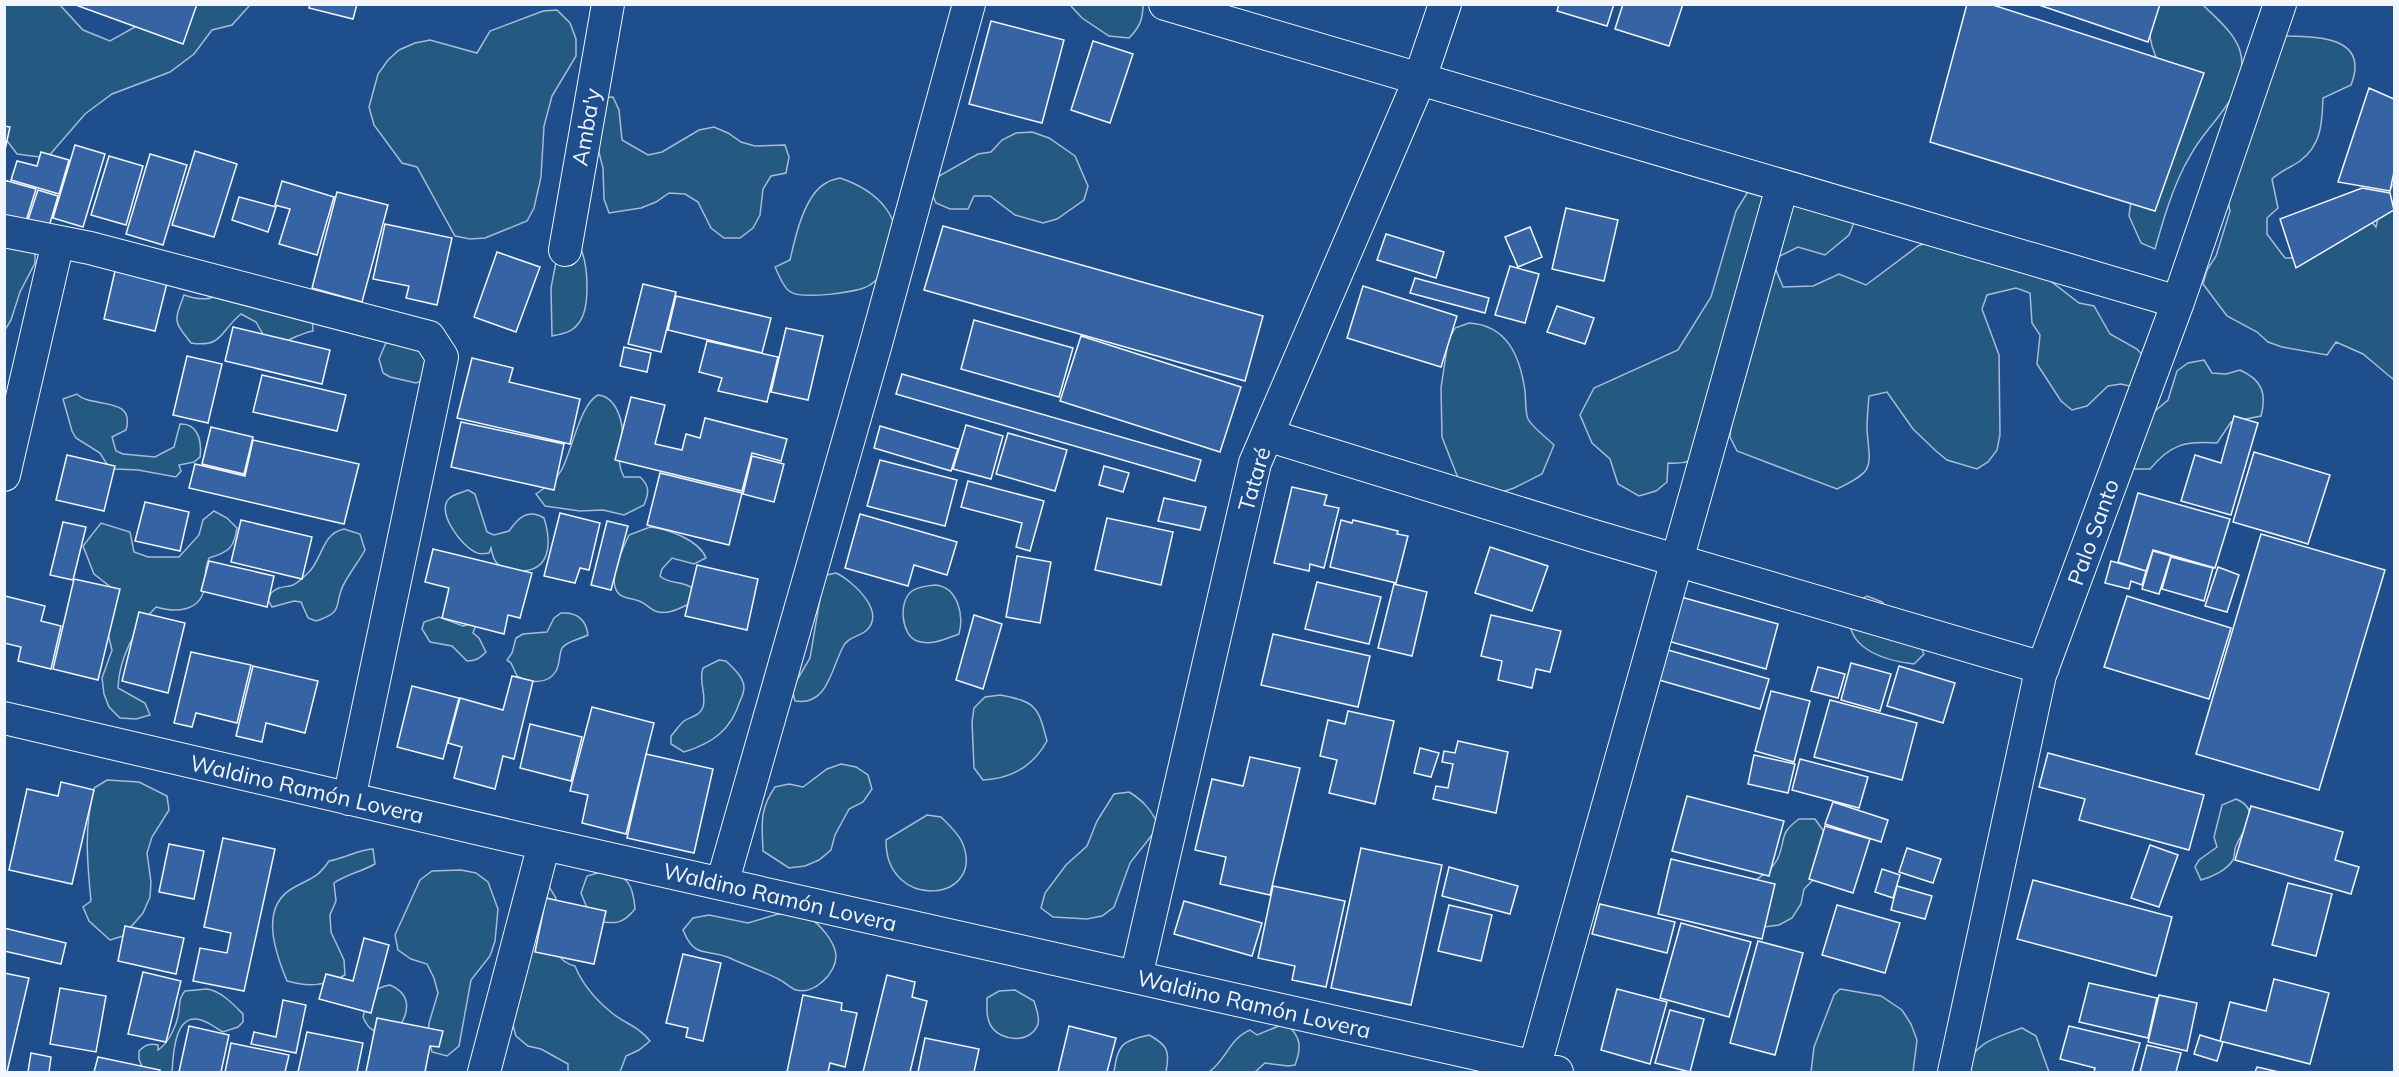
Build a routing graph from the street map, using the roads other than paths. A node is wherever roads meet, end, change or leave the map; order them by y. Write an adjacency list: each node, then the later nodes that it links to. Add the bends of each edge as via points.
1 (608, 4): 10 (street, Amba'y)
2 (969, 4): 19 (street)
3 (1165, 4): 6 (street)
4 (1444, 4): 6 (street, Tataré)
5 (2280, 4): 11 (street, Palo Santo)
6 (1419, 81): 7 (street); 12 (street, Tataré)
7 (1782, 187): 11 (street); 14 (street)
8 (4, 231): 9 (street)
9 (58, 242): 13 (street); 17 (street, via 429,338 442,357)
10 (565, 250)
11 (2178, 302): 15 (street, Palo Santo)
12 (1267, 435): 14 (street); 20 (street, Tataré, via 1255,463)
13 (4, 475)
14 (1677, 561): 15 (street); 21 (street)
15 (2043, 668): 23 (street, Palo Santo)
16 (4, 718): 17 (street, Waldino Ramón Lovera)
17 (349, 799): 18 (street, Waldino Ramón Lovera)
18 (544, 844): 19 (street, Waldino Ramón Lovera); 22 (street)
19 (722, 884): 20 (street, Waldino Ramón Lovera)
20 (1136, 977): 21 (street, Waldino Ramón Lovera)
21 (1542, 1071)
22 (484, 1072)
23 (1954, 1072)

